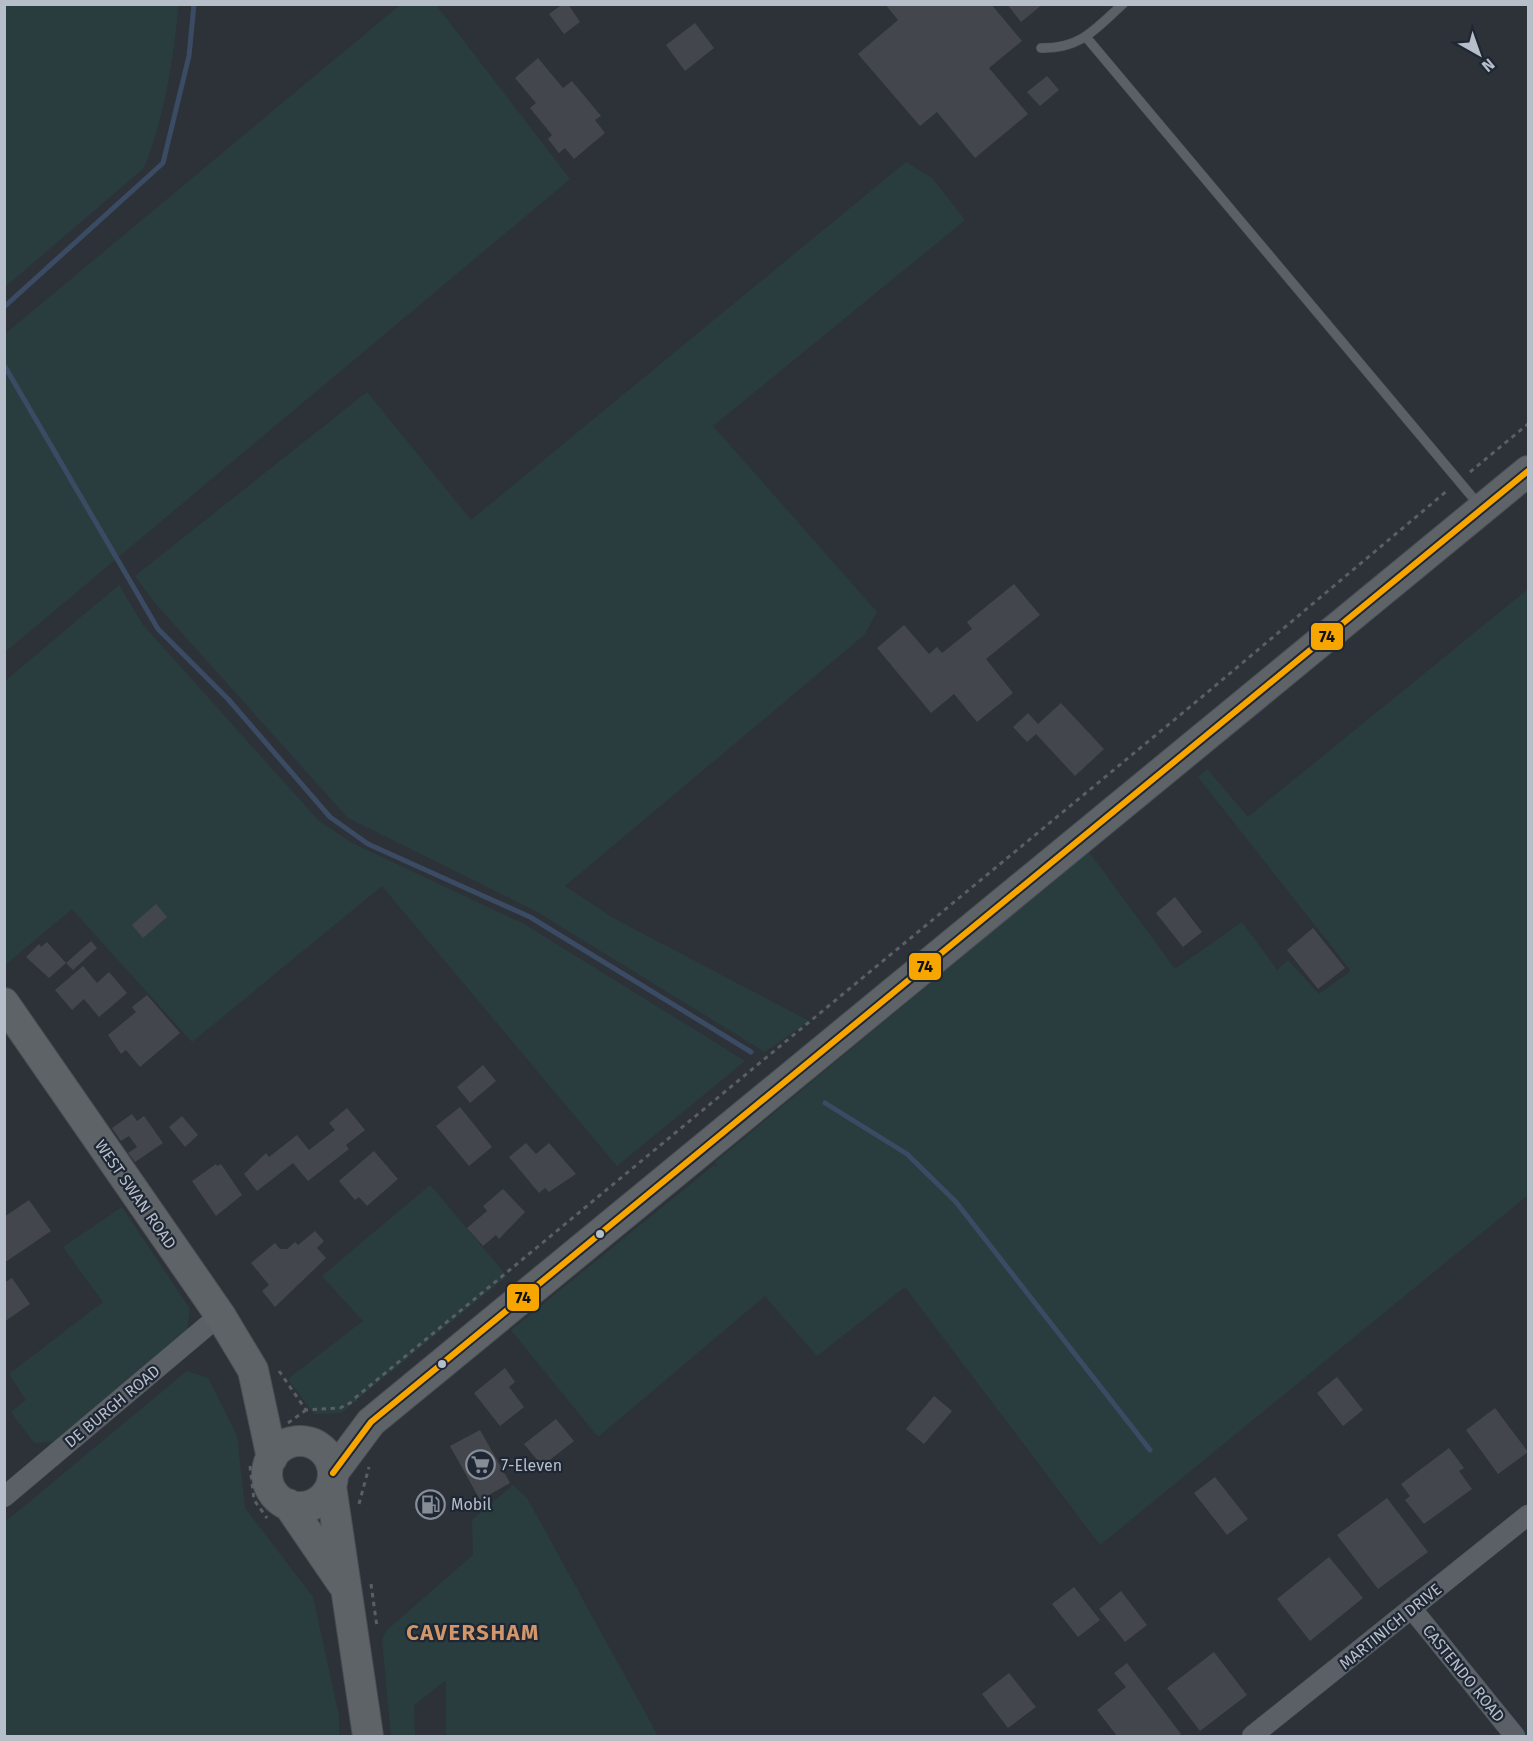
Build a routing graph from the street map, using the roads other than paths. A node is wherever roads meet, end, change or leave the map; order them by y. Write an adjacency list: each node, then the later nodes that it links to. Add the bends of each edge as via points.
1 (1124, 4): 2 (lane)
2 (1086, 37): 3 (lane, via 1062,48); 5 (lane)
3 (1041, 48)
4 (1528, 471): 5 (main road)
5 (1483, 510): 9 (main road)
6 (4, 1003): 7 (main road, WEST SWAN ROAD)
7 (220, 1315): 8 (main road, WEST SWAN ROAD, via 253,1370); 13 (street, DE BURGH ROAD)
8 (259, 1390): 10 (main road, WEST SWAN ROAD); 11 (main road, WEST SWAN ROAD)
9 (369, 1424): 10 (main road); 12 (main road)
10 (309, 1443): 11 (main road, via 285,1446); 12 (main road, via 328,1457)
11 (272, 1458): 14 (main road, via 268,1482 275,1495)
12 (332, 1480): 14 (main road, via 316,1503 302,1507); 16 (main road)
13 (4, 1497)
14 (288, 1504): 16 (main road)
15 (1528, 1515): 17 (street, MARTINICH DRIVE)
16 (344, 1586): 18 (main road, via 352,1616)
17 (1412, 1609): 19 (street, MARTINICH DRIVE); 20 (street, CASTENDO ROAD)
18 (368, 1737)
19 (1252, 1737)
20 (1515, 1737)

